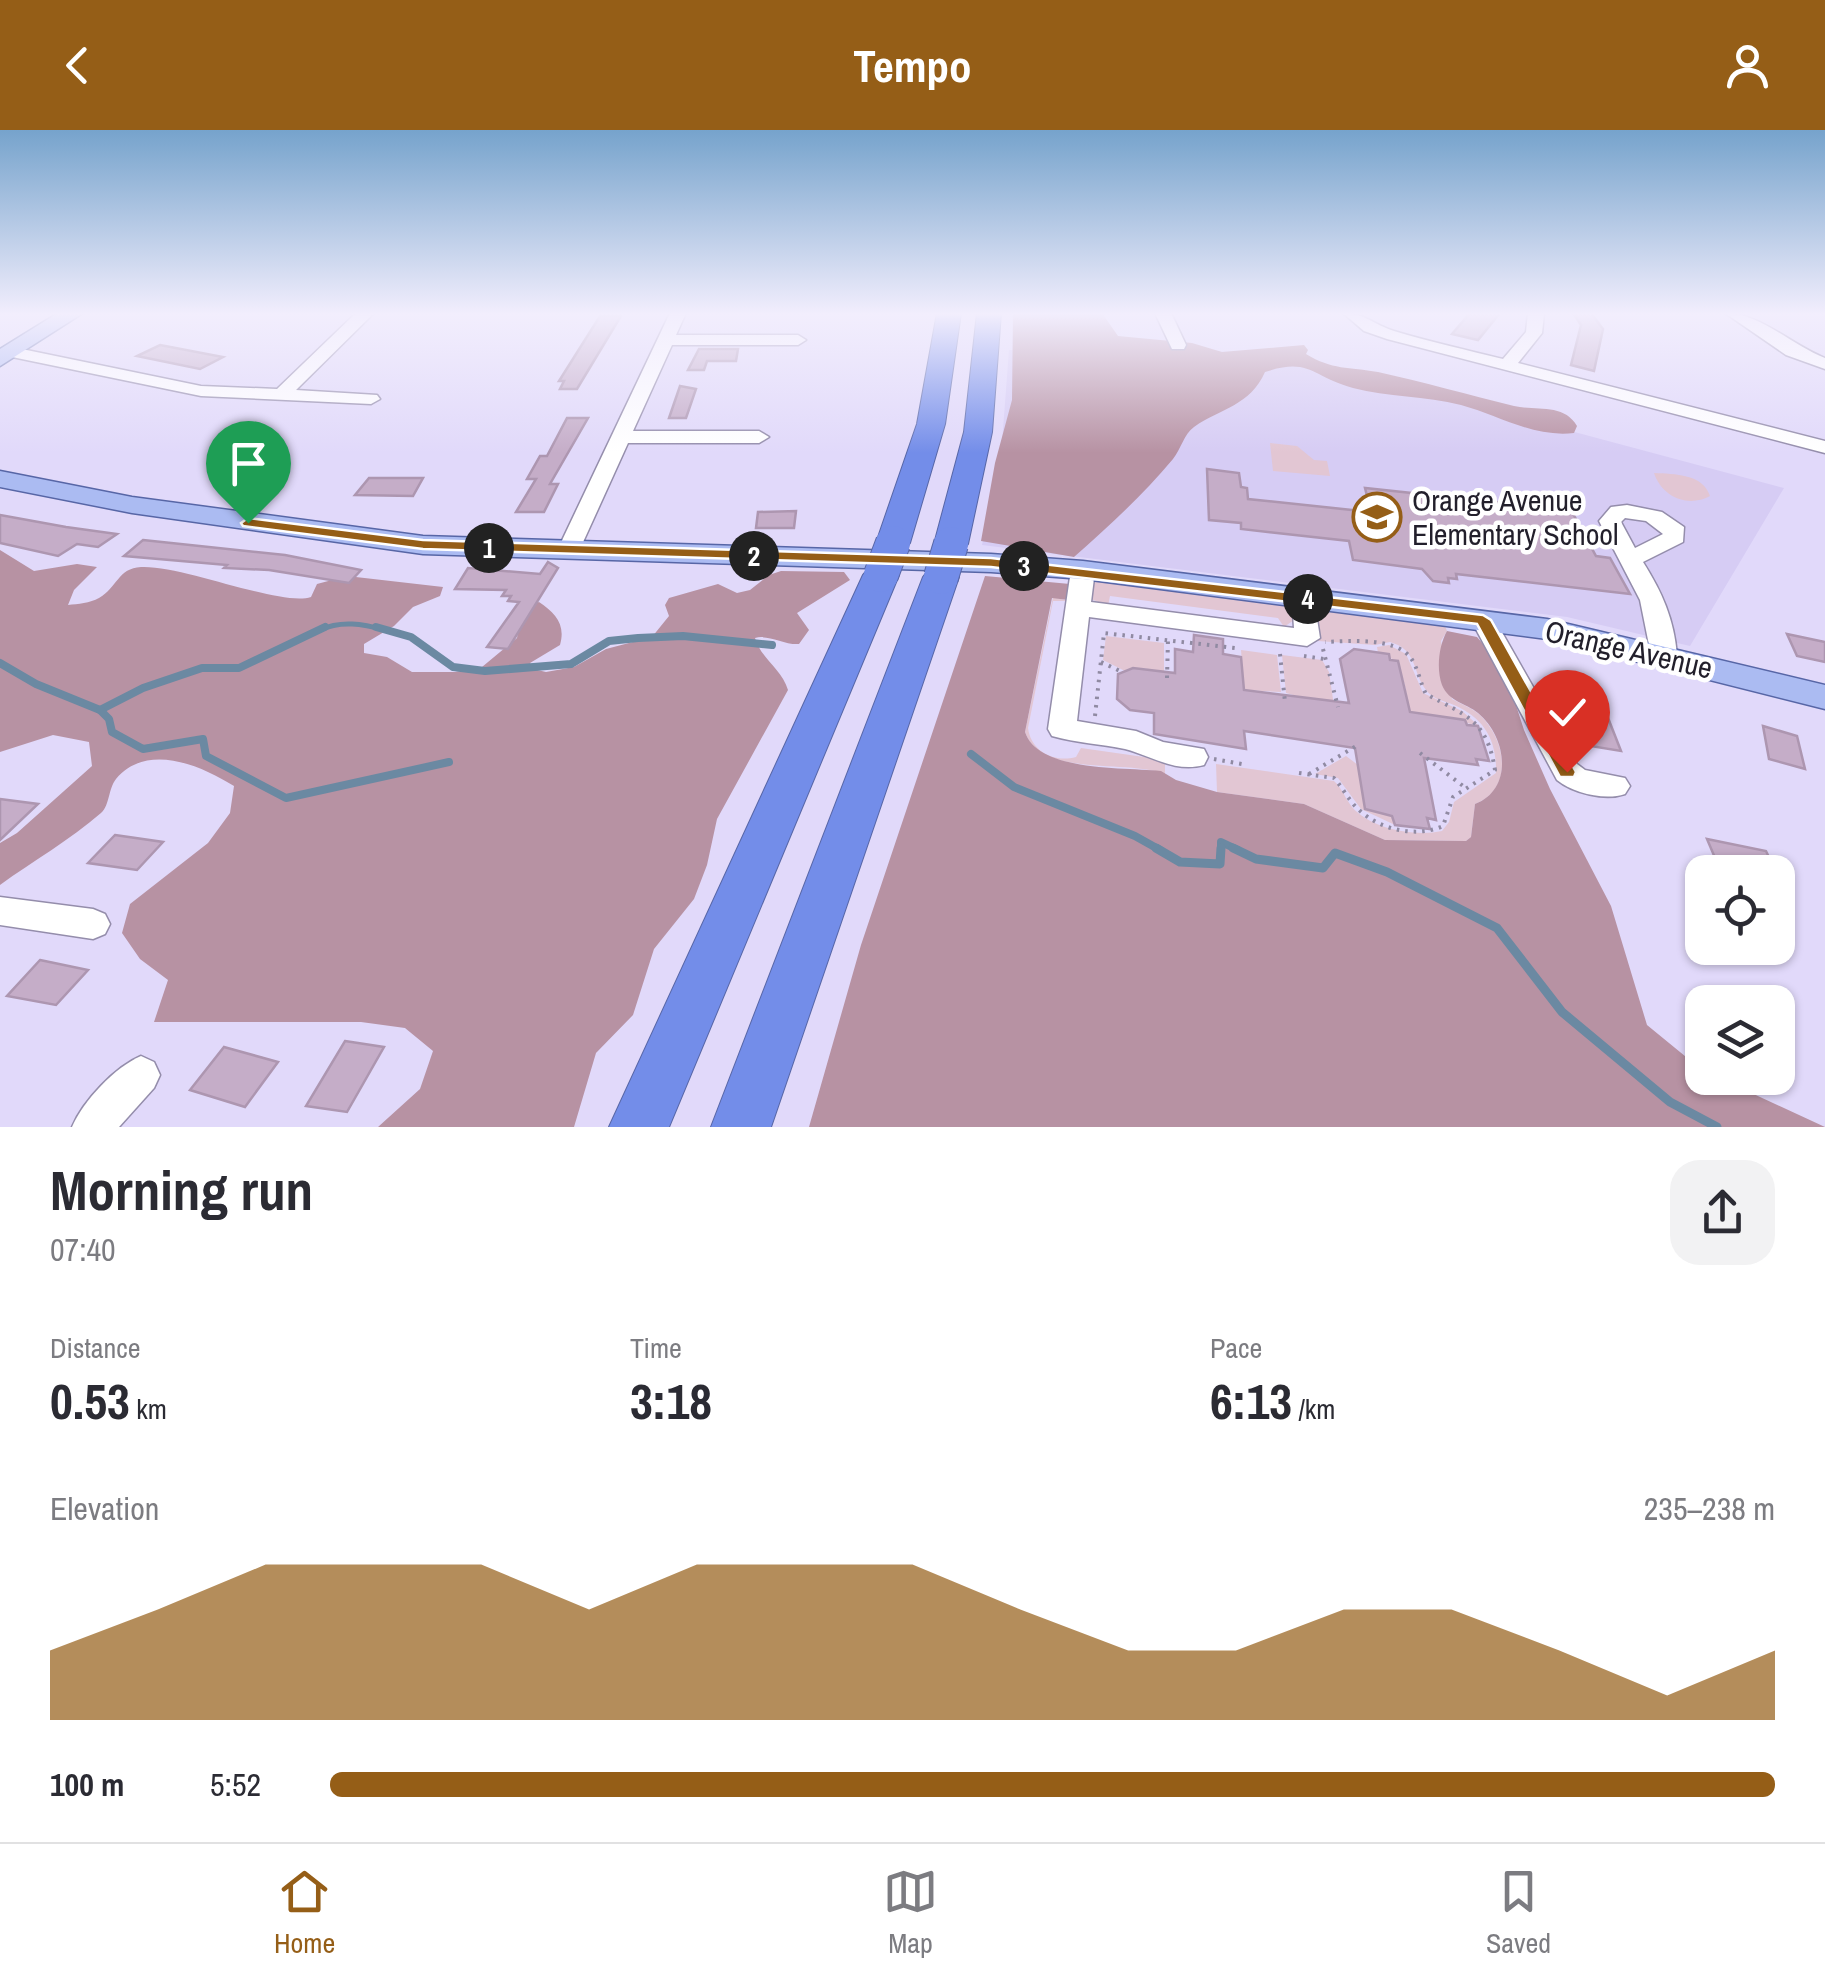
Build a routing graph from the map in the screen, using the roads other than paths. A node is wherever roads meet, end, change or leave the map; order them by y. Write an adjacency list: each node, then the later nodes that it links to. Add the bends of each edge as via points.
1 (26, 360): 9 (street, via 201,391)
2 (318, 360): 9 (street)
3 (657, 360): 11 (street)
4 (942, 360): 29 (highway, via 931,424 887,559)
5 (985, 360): 30 (highway, via 980,418 946,560)
6 (1486, 360): 8 (street)
7 (1512, 360): 8 (street)
8 (1507, 365): 13 (street)
9 (283, 393): 10 (street)
10 (371, 399)
11 (621, 437): 12 (street); 15 (street)
12 (759, 437)
13 (1825, 447)
14 (0, 479): 15 (main road, Orange Avenue, via 344,536)
15 (568, 551): 17 (main road, Orange Avenue)
16 (1633, 558): 21 (street, via 1660,618)
17 (1083, 570): 18 (main road, Orange Avenue); 19 (street)
18 (1304, 598): 19 (street, via 1306,638); 20 (main road, Orange Avenue)
19 (1078, 608): 23 (street, via 1061,725 1066,732)
20 (1483, 620): 21 (main road, Orange Avenue); 24 (street, via 1567,772)
21 (1664, 655): 22 (main road, Orange Avenue)
22 (1825, 697)
23 (1194, 757)
24 (1615, 786)
25 (0, 910): 26 (street)
26 (93, 924)
27 (141, 1075): 28 (street)
28 (92, 1127)
29 (640, 1127)
30 (741, 1127)

